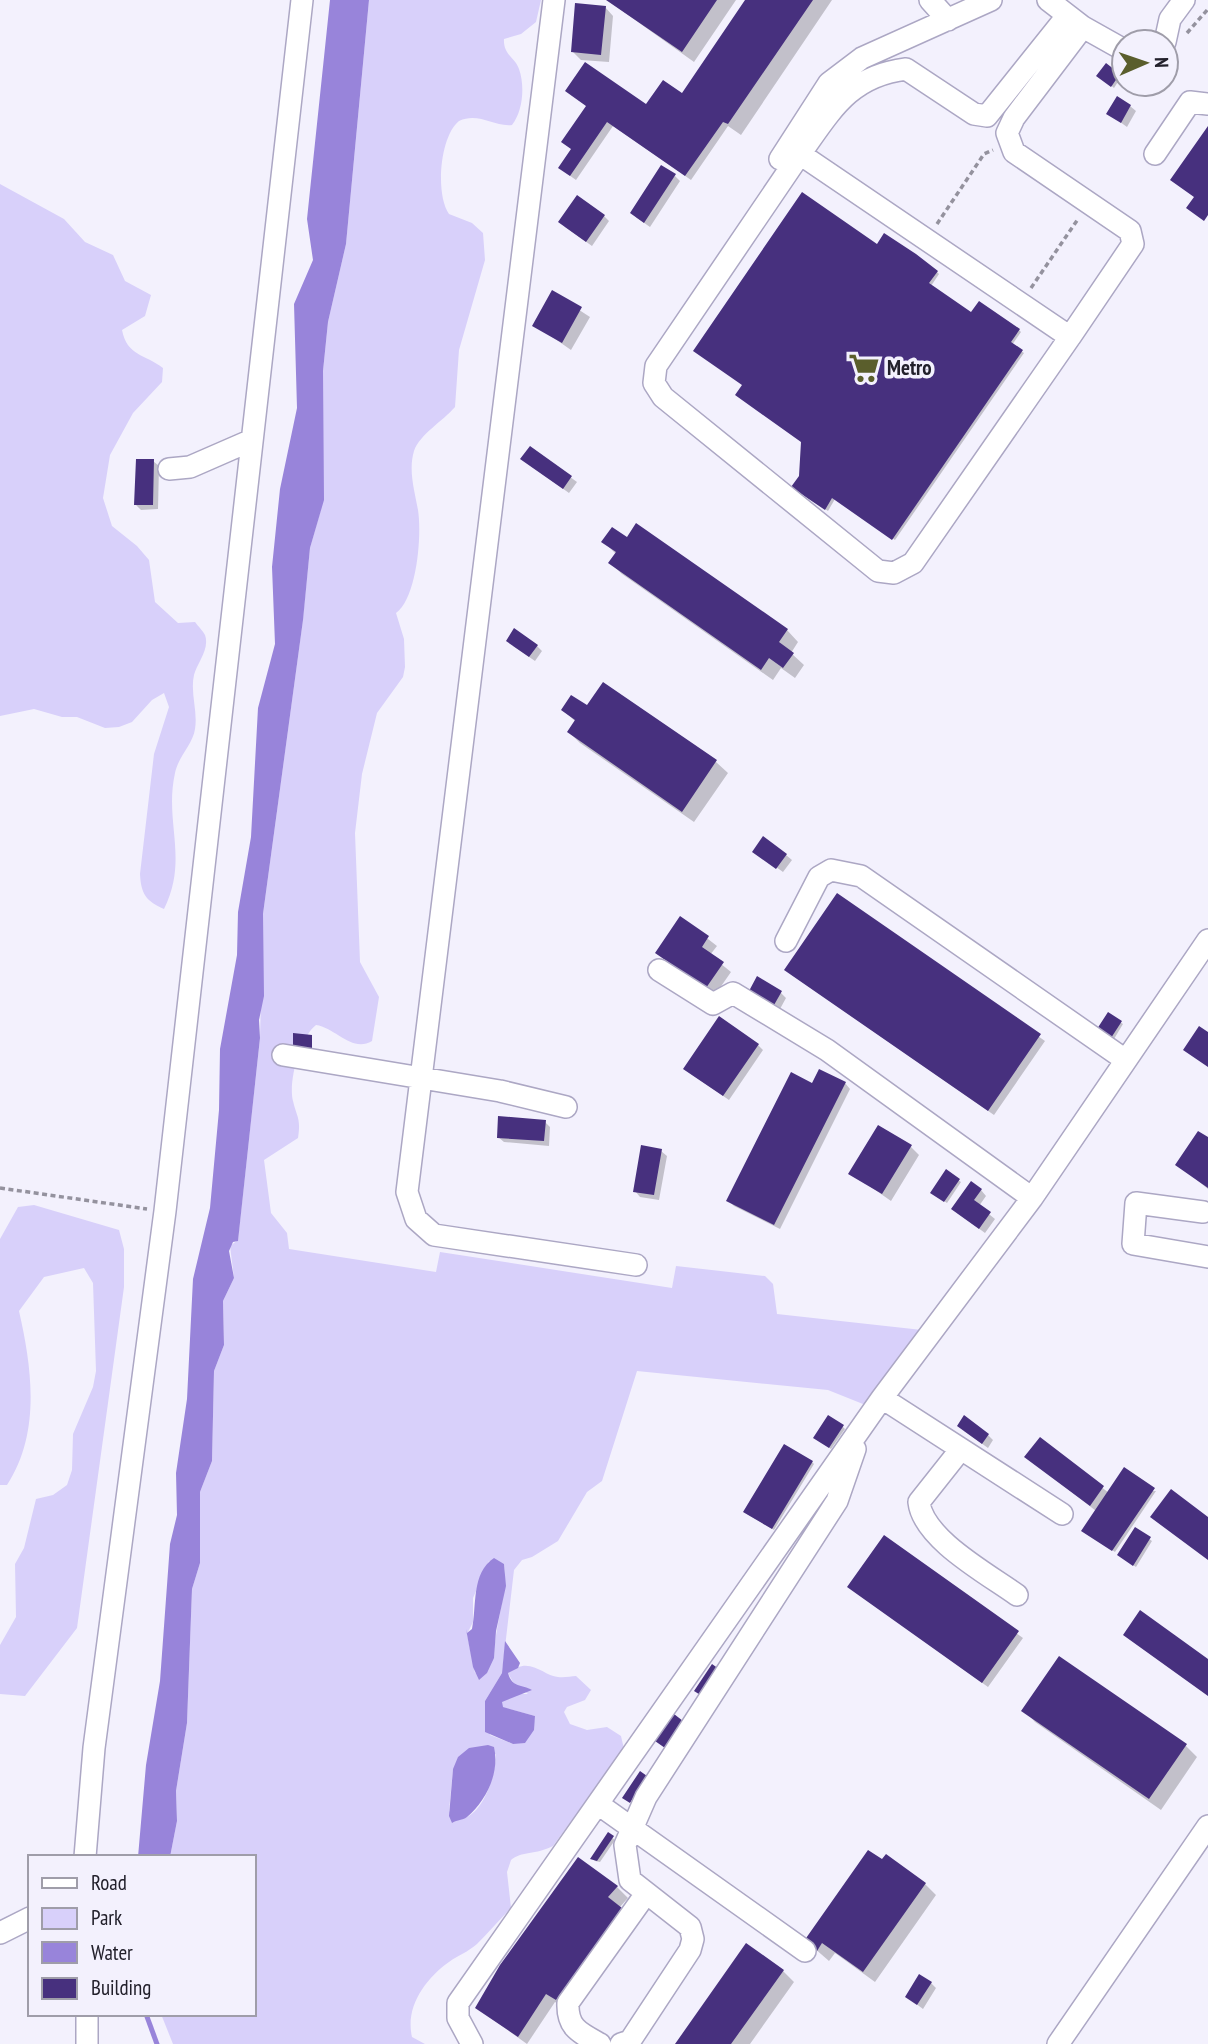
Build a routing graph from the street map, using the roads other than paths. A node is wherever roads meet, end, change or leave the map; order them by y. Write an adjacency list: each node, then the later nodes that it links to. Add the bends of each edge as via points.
1 (302, 0): 16 (lane)
2 (554, 0): 23 (lane)
3 (930, 0): 7 (lane)
4 (991, 0): 7 (lane)
5 (1048, 0): 8 (lane)
6 (1184, 0): 9 (lane)
7 (948, 19): 14 (lane, via 862,58 830,83 744,213)
8 (1075, 22): 10 (lane); 12 (lane, via 987,116 974,114 906,69 883,72 840,98); 15 (lane, via 1007,133 1014,152 1130,232 1133,244)
9 (1168, 28)
10 (1110, 42)
11 (1208, 104): 13 (lane, via 1189,102)
12 (800, 154): 14 (lane); 15 (lane)
13 (1155, 154)
14 (736, 251): 15 (lane, via 656,366 654,383 663,397 877,571 894,573 912,563)
15 (1070, 337)
16 (252, 440): 17 (lane, via 190,467); 37 (lane, via 165,1211 94,1748)
17 (169, 469)
18 (1208, 940): 22 (lane)
19 (786, 942): 22 (lane, via 819,877 831,870 861,876)
20 (659, 970): 25 (lane, via 713,1004 733,993 827,1050)
21 (283, 1055): 23 (lane)
22 (1125, 1059): 25 (lane)
23 (421, 1079): 24 (lane); 28 (lane, via 407,1192 416,1219 435,1235)
24 (566, 1107)
25 (1032, 1198): 29 (lane)
26 (1203, 1212): 27 (lane, via 1136,1203 1133,1244)
27 (1208, 1257)
28 (636, 1265)
29 (882, 1398): 30 (lane); 31 (lane)
30 (855, 1436): 34 (lane); 36 (lane, via 854,1455 836,1501 646,1797)
31 (961, 1449): 32 (lane); 33 (lane, via 919,1502 920,1514 936,1536)
32 (1062, 1514)
33 (1017, 1595)
34 (598, 1804): 36 (lane); 44 (lane, via 458,2003 458,2018)
35 (1208, 1826): 47 (lane)
36 (634, 1828): 38 (lane, via 625,1845 630,1880); 41 (lane)
37 (85, 1855)
38 (645, 1895): 45 (lane, via 568,2003 567,2017 575,2031); 46 (lane, via 690,1927 693,1939 630,2041)
39 (28, 1919): 40 (lane)
40 (0, 1933)
41 (805, 1951)
42 (87, 2016): 43 (lane)
43 (87, 2044)
44 (472, 2044)
45 (600, 2044)
46 (621, 2044)
47 (1058, 2044)

